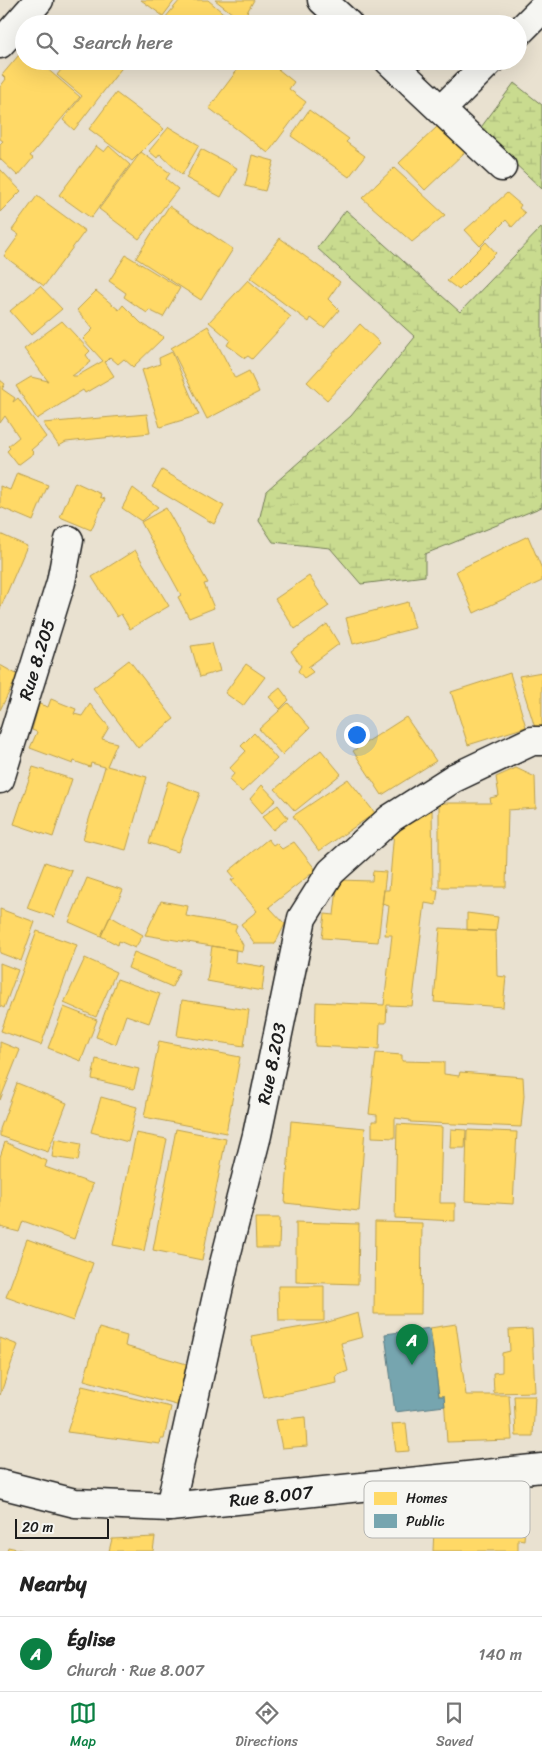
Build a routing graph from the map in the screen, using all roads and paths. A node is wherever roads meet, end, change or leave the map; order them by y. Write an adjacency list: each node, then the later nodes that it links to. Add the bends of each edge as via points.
1 (39, 0): 4 (street)
2 (322, 0): 5 (street)
3 (542, 9): 6 (street)
4 (26, 15)
5 (338, 15)
6 (527, 23)
7 (15, 27): 8 (street)
8 (0, 44)
9 (399, 70): 11 (street)
10 (481, 70): 11 (street)
11 (441, 110): 12 (street)
12 (502, 167)
13 (69, 540): 15 (street, Rue 8.205, via 61,582)
14 (542, 741): 20 (street, Rue 8.203, via 532,741 454,778 391,818 331,872 302,918 257,1135 224,1264)
15 (0, 779)
16 (542, 1468): 17 (street, Rue 8.007)
17 (418, 1481)
18 (0, 1484): 20 (street, Rue 8.007, via 75,1503)
19 (364, 1487): 20 (street, Rue 8.007)
20 (170, 1507)

